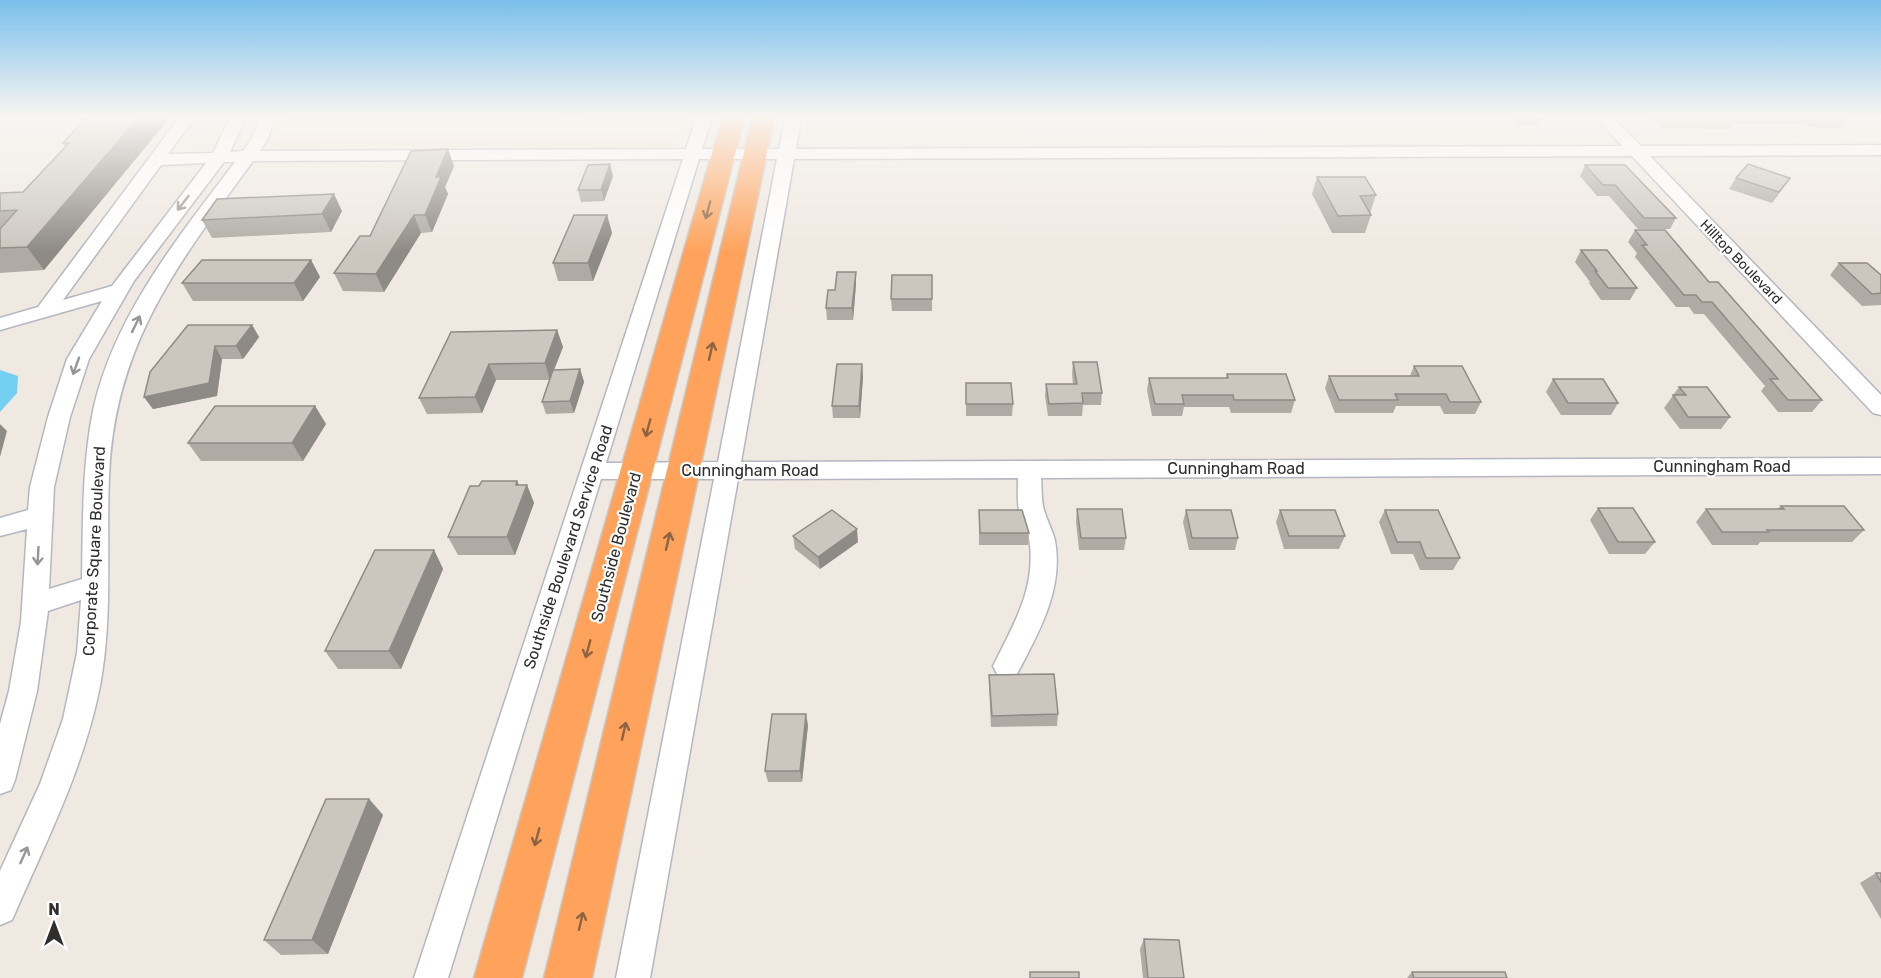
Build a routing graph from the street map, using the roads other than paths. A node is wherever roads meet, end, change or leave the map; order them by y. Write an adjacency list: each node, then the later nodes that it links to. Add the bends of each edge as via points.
1 (156, 160): 10 (street)
2 (216, 161): 9 (street, one-way to 9)
3 (245, 161): 21 (street, Corporate Square Boulevard, one-way to 3, via 95,473 116,369 146,302)
4 (691, 161): 15 (street, Southside Boulevard Service Road)
5 (753, 161): 16 (highway, Southside Boulevard, one-way to 16)
6 (754, 161): 17 (highway, Southside Boulevard, one-way to 6)
7 (754, 161): 18 (street)
8 (1646, 161): 12 (street, Hilltop Boulevard)
9 (119, 291): 10 (street); 19 (street, one-way to 19, via 78,359 50,450)
10 (45, 311): 11 (street)
11 (0, 324)
12 (1881, 408)
13 (1881, 466): 14 (street, Cunningham Road)
14 (1029, 469): 18 (street, Cunningham Road); 23 (street, via 1031,507 1044,548 1044,574 1034,617)
15 (591, 471): 16 (street, Cunningham Road); 26 (street, Southside Boulevard Service Road)
16 (637, 471): 17 (street, Cunningham Road); 27 (highway, Southside Boulevard, one-way to 27)
17 (684, 471): 18 (street, Cunningham Road); 28 (highway, Southside Boulevard, one-way to 17)
18 (728, 471): 29 (street)
19 (40, 516): 20 (street); 22 (street, one-way to 22)
20 (0, 527)
21 (94, 586): 22 (street); 25 (street, Corporate Square Boulevard, one-way to 21, via 50,798 80,707 91,655)
22 (35, 604): 24 (street, via 23,691)
23 (1008, 666)
24 (0, 780)
25 (0, 908)
26 (431, 978)
27 (498, 978)
28 (568, 978)
29 (633, 978)

